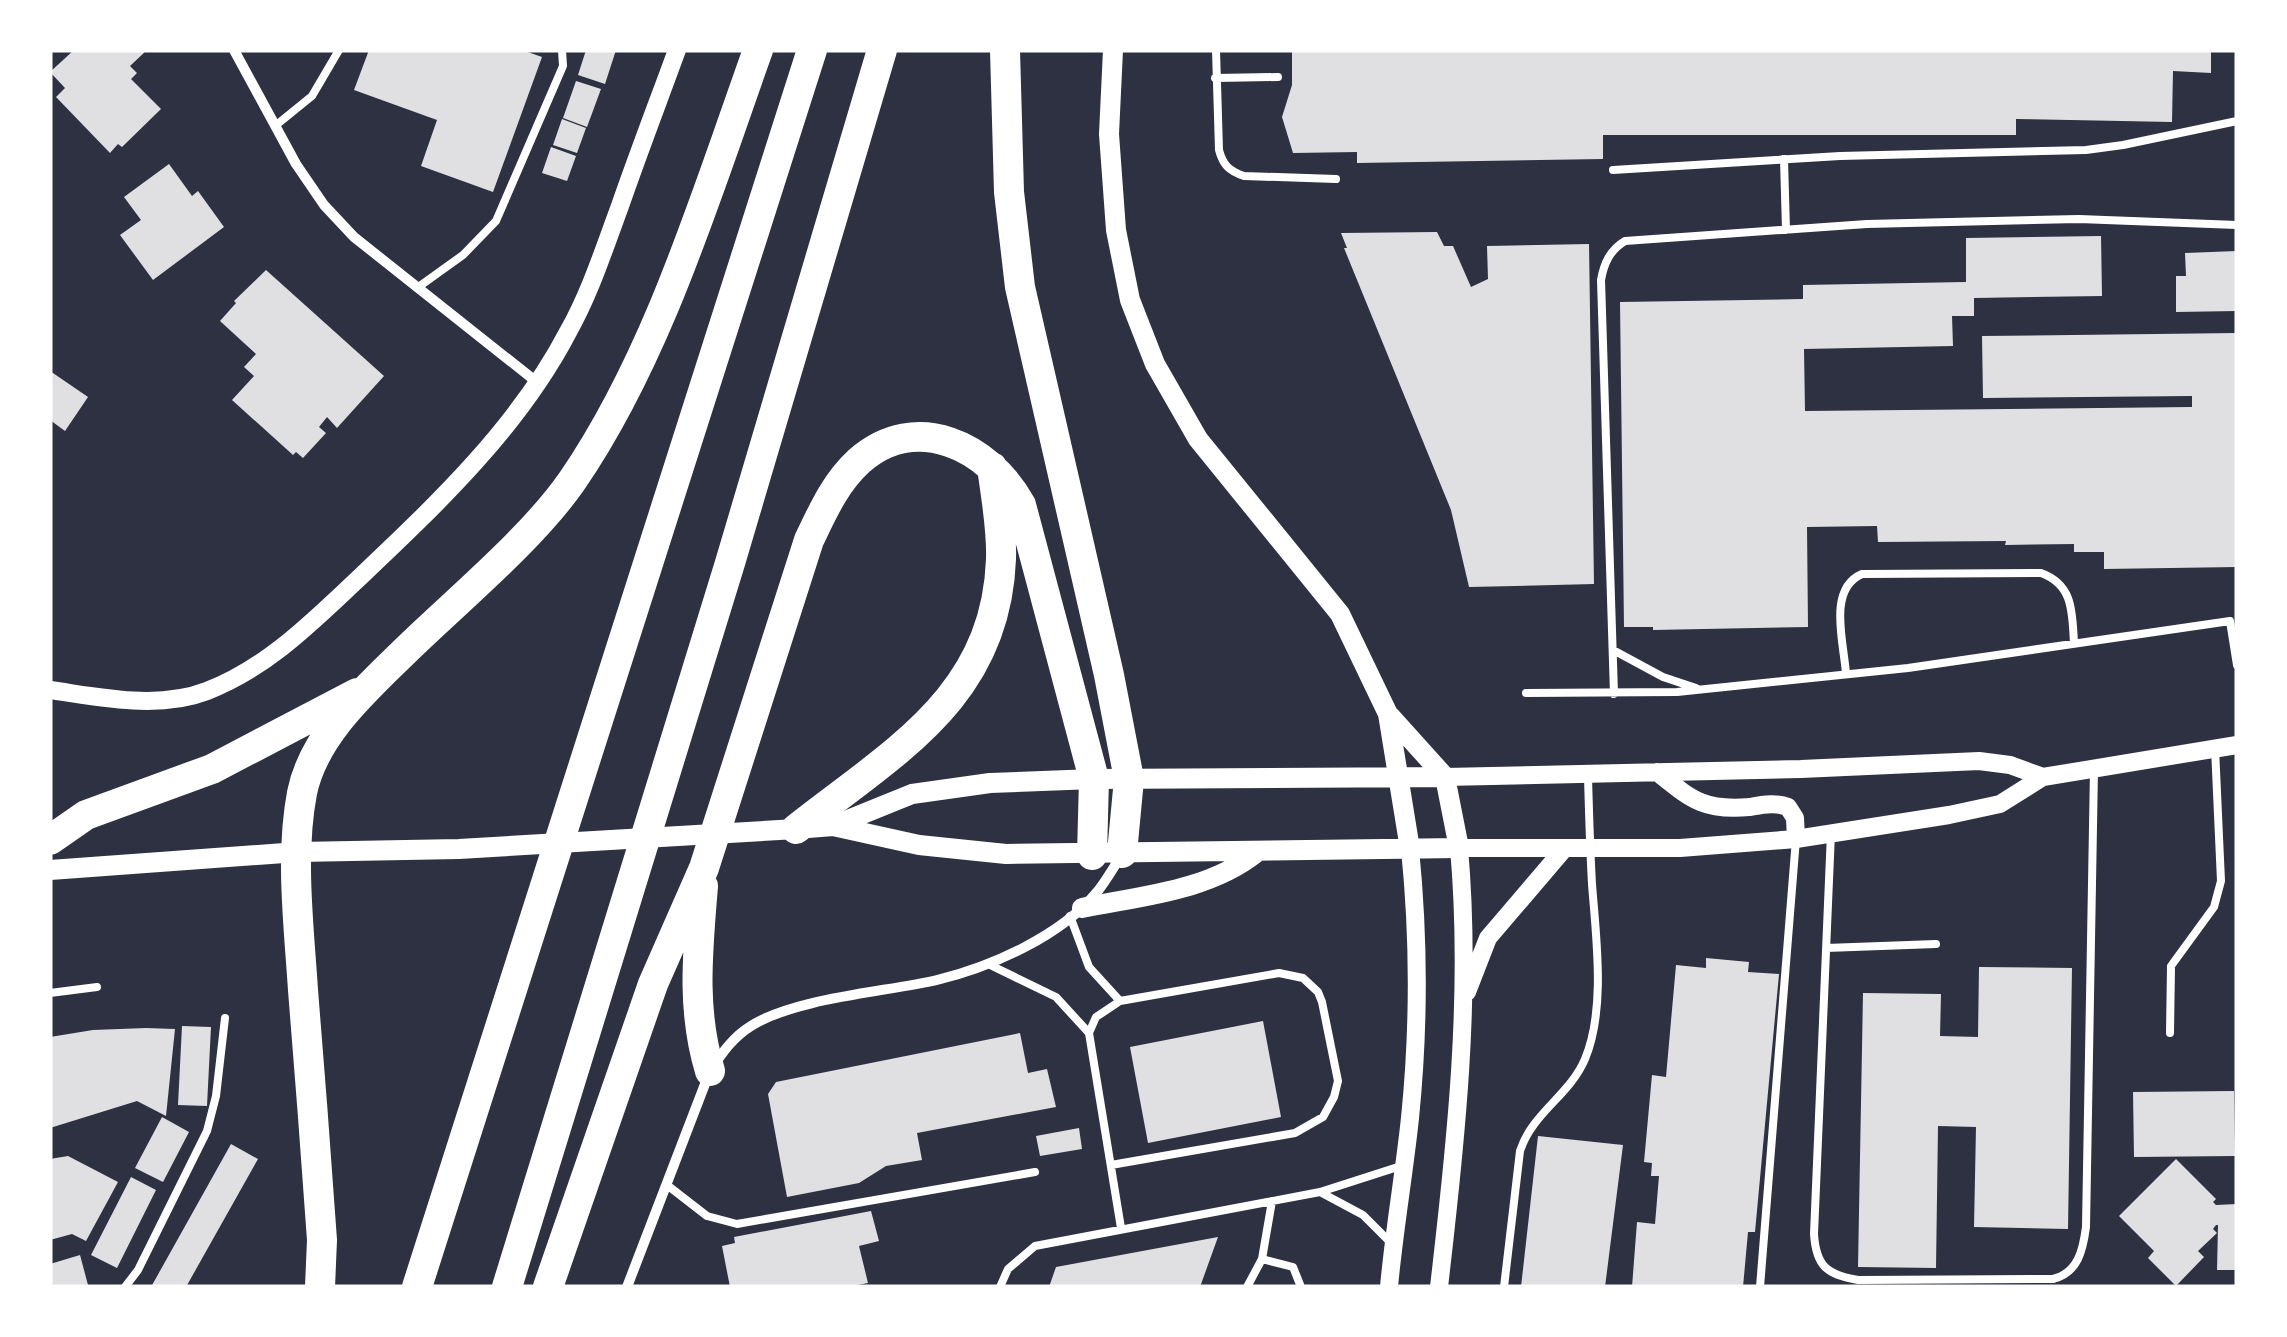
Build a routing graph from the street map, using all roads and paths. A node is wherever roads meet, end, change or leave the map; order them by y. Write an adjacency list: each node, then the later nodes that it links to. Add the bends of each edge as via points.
1 (234, 50): 14 (street)
2 (339, 50): 14 (lane, via 312,96)
3 (562, 50): 20 (lane, via 563,66 496,221)
4 (677, 50): 21 (street, via 596,271)
5 (758, 50): 28 (highway, via 655,328 612,415 570,483 519,540)
6 (812, 50): 81 (highway)
7 (882, 50): 82 (highway)
8 (1005, 50): 42 (highway, via 1020,287)
9 (1113, 50): 33 (main road, via 1109,134 1116,230 1130,300 1155,364 1198,439 1340,614)
10 (1216, 50): 12 (lane)
11 (1278, 77): 12 (lane)
12 (1216, 78): 17 (lane, via 1219,150 1232,172)
13 (2237, 122): 15 (lane, via 2086,150)
14 (276, 126): 20 (street, via 324,205)
15 (1784, 159): 16 (lane); 19 (lane)
16 (1613, 170)
17 (1336, 180)
18 (2237, 225): 19 (lane, via 2078,219)
19 (1786, 230): 25 (lane, via 1625,241 1607,258 1601,280)
20 (417, 288): 21 (street)
21 (539, 384): 29 (street, via 411,529 267,658 205,692 168,700)
22 (992, 467): 41 (highway, via 1021,505); 45 (highway, via 1001,560 991,626 978,656 932,722); 56 (highway, via 941,437 896,440 876,448 830,495)
23 (2234, 620): 24 (lane); 26 (lane)
24 (2074, 643): 27 (lane); 27 (lane, via 2070,598 2042,573 1862,574 1850,579 1841,598)
25 (1612, 650): 30 (lane); 32 (lane)
26 (2237, 666)
27 (1846, 674): 30 (lane)
28 (366, 689): 48 (highway, via 212,769 86,815); 53 (highway, via 315,756 302,792)
29 (50, 690)
30 (1700, 690): 32 (lane)
31 (1526, 693): 32 (lane)
32 (1614, 694)
33 (1388, 714): 39 (main road); 43 (main road)
34 (2237, 744): 35 (street)
35 (2215, 748): 36 (street); 68 (lane, via 2221,881 2214,907 2171,966)
36 (2094, 769): 40 (street); 60 (lane, via 2086,1228 2073,1269 2063,1277 1858,1280 1820,1265 1814,1234)
37 (1657, 772): 38 (street); 40 (street, via 1979,761); 47 (street, via 1711,808 1788,807)
38 (1588, 773): 39 (street); 52 (lane)
39 (1445, 777): 43 (main road); 49 (main road)
40 (2043, 777): 46 (street, via 2000,804)
41 (1094, 779): 42 (main road); 44 (main road, via 912,794); 55 (highway)
42 (1129, 779): 43 (main road); 55 (highway)
43 (1398, 779): 50 (main road)
44 (833, 826): 45 (main road); 55 (main road, via 955,850)
45 (796, 829): 53 (main road)
46 (1831, 833): 47 (street); 60 (lane)
47 (1796, 839): 52 (street); 91 (lane)
48 (50, 840)
49 (1459, 848): 50 (main road); 51 (street); 65 (street)
50 (1410, 849): 54 (main road); 70 (street, via 1416,1011)
51 (1564, 850): 52 (street); 65 (street, via 1488,938)
52 (1590, 850): 90 (lane, via 1598,960 1594,1035 1568,1088 1526,1132)
53 (298, 852): 57 (main road); 80 (highway)
54 (1256, 852): 55 (main road); 58 (main road, via 1196,884)
55 (1107, 854): 58 (street, via 1098,891)
56 (704, 868): 69 (highway, via 696,994); 83 (highway, via 653,984)
57 (50, 870)
58 (1076, 912): 61 (street); 64 (lane, via 1076,939 1089,966)
59 (1936, 944): 60 (lane)
60 (1826, 948)
61 (988, 964): 67 (lane, via 1056,997); 69 (street, via 769,1018 729,1044)
62 (98, 986): 63 (lane)
63 (50, 992)
64 (1120, 1001): 67 (lane, via 1096,1017); 71 (lane, via 1279,973 1303,978 1322,1002 1338,1081 1323,1118 1295,1133)
65 (1462, 1006): 89 (street)
66 (225, 1018): 79 (lane, via 207,1131)
67 (1089, 1033): 71 (lane)
68 (2170, 1033)
69 (710, 1070): 73 (street)
70 (1404, 1164): 74 (lane); 77 (street)
71 (1111, 1165): 76 (lane)
72 (1036, 1172): 73 (lane, via 737,1224 716,1221)
73 (667, 1185): 84 (street)
74 (1320, 1192): 75 (lane); 77 (lane, via 1363,1215)
75 (1272, 1201): 76 (lane); 78 (lane)
76 (1121, 1228): 85 (lane, via 1035,1246 1008,1269)
77 (1393, 1245): 88 (street)
78 (1262, 1259): 86 (lane); 87 (lane, via 1293,1267)
79 (126, 1287)
80 (320, 1287)
81 (417, 1287)
82 (507, 1287)
83 (548, 1287)
84 (628, 1287)
85 (1000, 1287)
86 (1247, 1287)
87 (1301, 1287)
88 (1389, 1287)
89 (1439, 1287)
90 (1504, 1287)
91 (1760, 1287)

